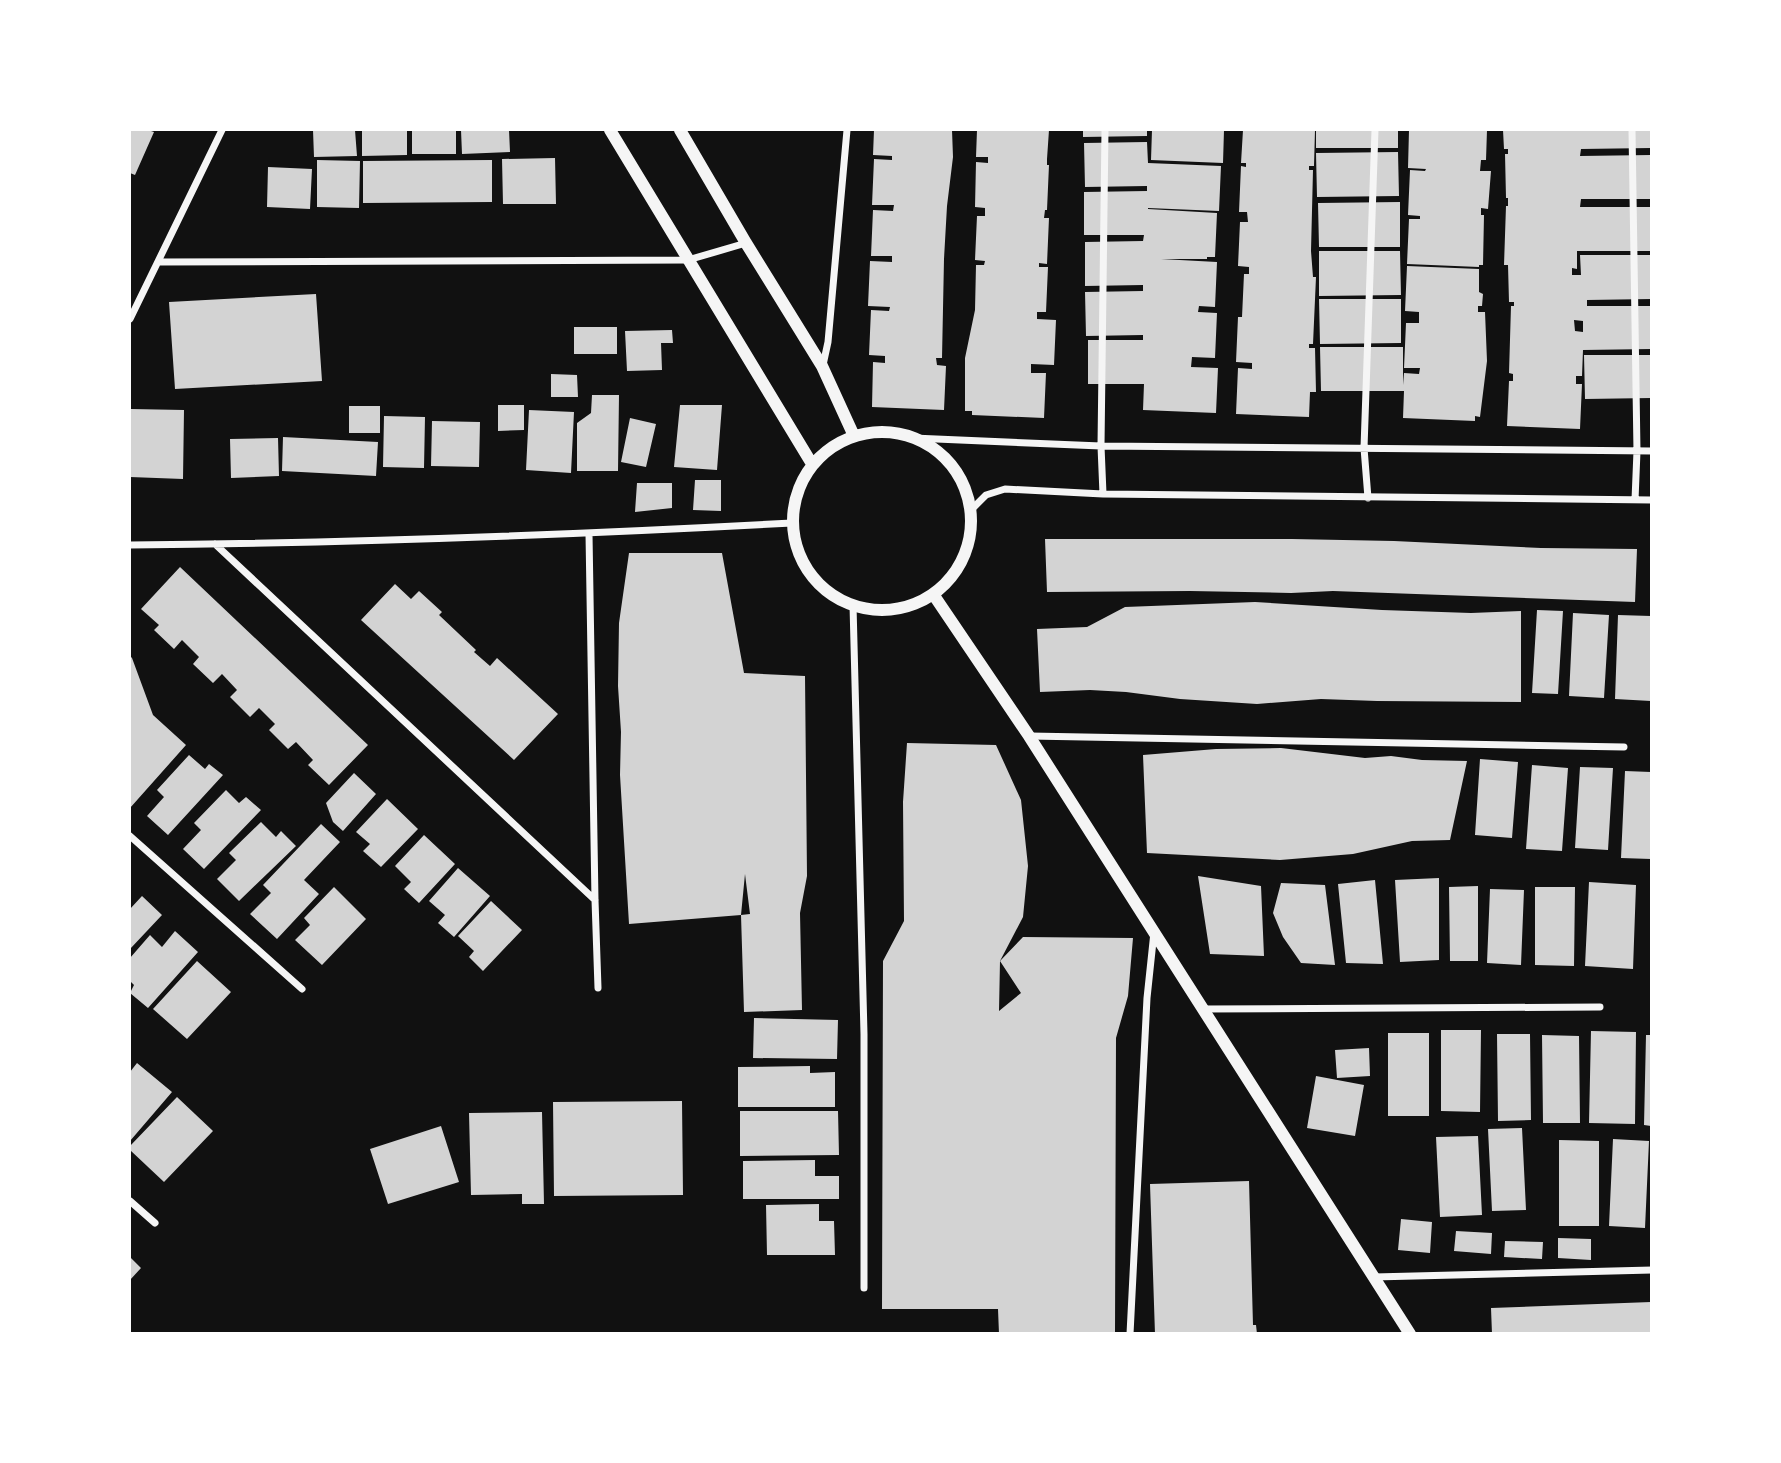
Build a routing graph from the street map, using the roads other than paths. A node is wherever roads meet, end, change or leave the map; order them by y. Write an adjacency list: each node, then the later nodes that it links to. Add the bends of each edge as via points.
1 (222, 130): 10 (street)
2 (610, 130): 9 (street)
3 (680, 130): 8 (street)
4 (847, 130): 12 (street)
5 (1105, 130): 15 (street)
6 (1375, 130): 16 (street)
7 (1632, 130): 17 (street)
8 (746, 243): 9 (street); 12 (street)
9 (688, 261): 10 (street); 19 (street)
10 (158, 262): 11 (street)
11 (130, 319)
12 (822, 366): 13 (street)
13 (855, 436): 14 (street, via 884,432); 19 (street, via 831,447)
14 (913, 438): 15 (street); 24 (street, via 935,449 951,465)
15 (1101, 446): 16 (street); 20 (street)
16 (1364, 448): 17 (street); 21 (street)
17 (1637, 451): 18 (street); 22 (street)
18 (1651, 451)
19 (812, 464): 25 (street, via 797,492)
20 (1103, 494): 21 (street); 24 (street, via 1005,489 986,495)
21 (1368, 498): 22 (street)
22 (1635, 500): 23 (street)
23 (1651, 500)
24 (971, 510): 29 (street, via 964,557 951,578)
25 (792, 523): 26 (street); 30 (street, via 797,550 810,574 829,593)
26 (589, 534): 27 (street); 34 (street)
27 (215, 544): 28 (street); 34 (street)
28 (130, 545)
29 (933, 594): 30 (street, via 908,606 881,610); 31 (street)
30 (853, 605): 44 (street, via 864,1034)
31 (1029, 736): 32 (street); 35 (street)
32 (1624, 747)
33 (130, 836): 37 (street)
34 (595, 900): 36 (street)
35 (1154, 931): 39 (street); 45 (street)
36 (598, 988)
37 (302, 989)
38 (1600, 1007): 39 (street)
39 (1203, 1009): 43 (street)
40 (130, 1201): 41 (street)
41 (155, 1223)
42 (1651, 1270): 43 (street)
43 (1374, 1277): 46 (street)
44 (864, 1287)
45 (1130, 1334)
46 (1410, 1334)

